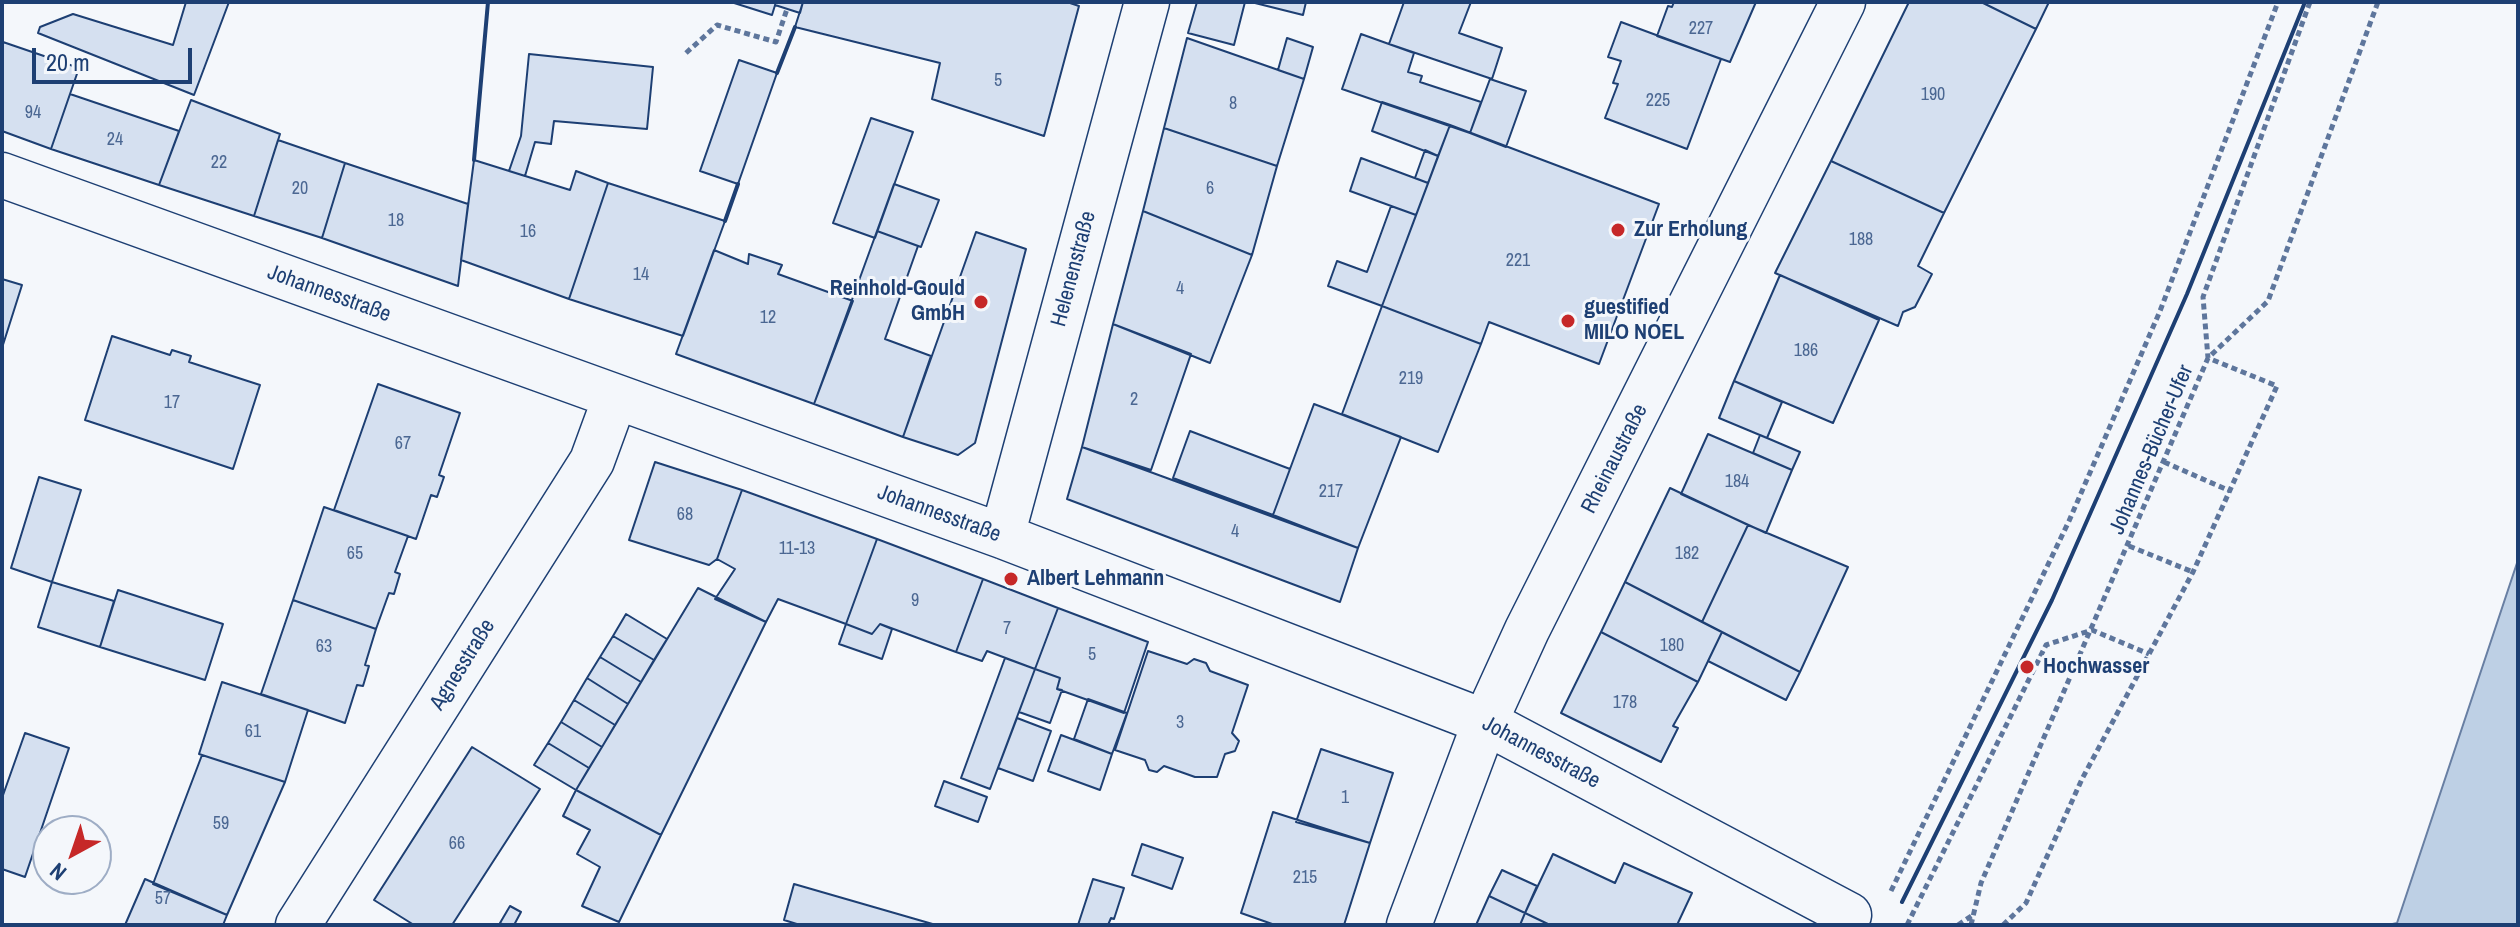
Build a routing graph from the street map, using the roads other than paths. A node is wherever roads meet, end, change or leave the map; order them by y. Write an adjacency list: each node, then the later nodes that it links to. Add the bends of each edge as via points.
1 (1147, 2): 5 (street, Helenenstraße)
2 (1843, 2): 6 (street, Rheinaustraße)
3 (2, 175): 4 (street, Johannesstraße)
4 (615, 398): 5 (street, Johannesstraße); 8 (street, Agnesstraße, via 592,461)
5 (1002, 536): 6 (street, Johannesstraße)
6 (1485, 722): 7 (street, Johannesstraße); 9 (street, Rheinaustraße)
7 (1849, 915)
8 (298, 925)
9 (1409, 925)

